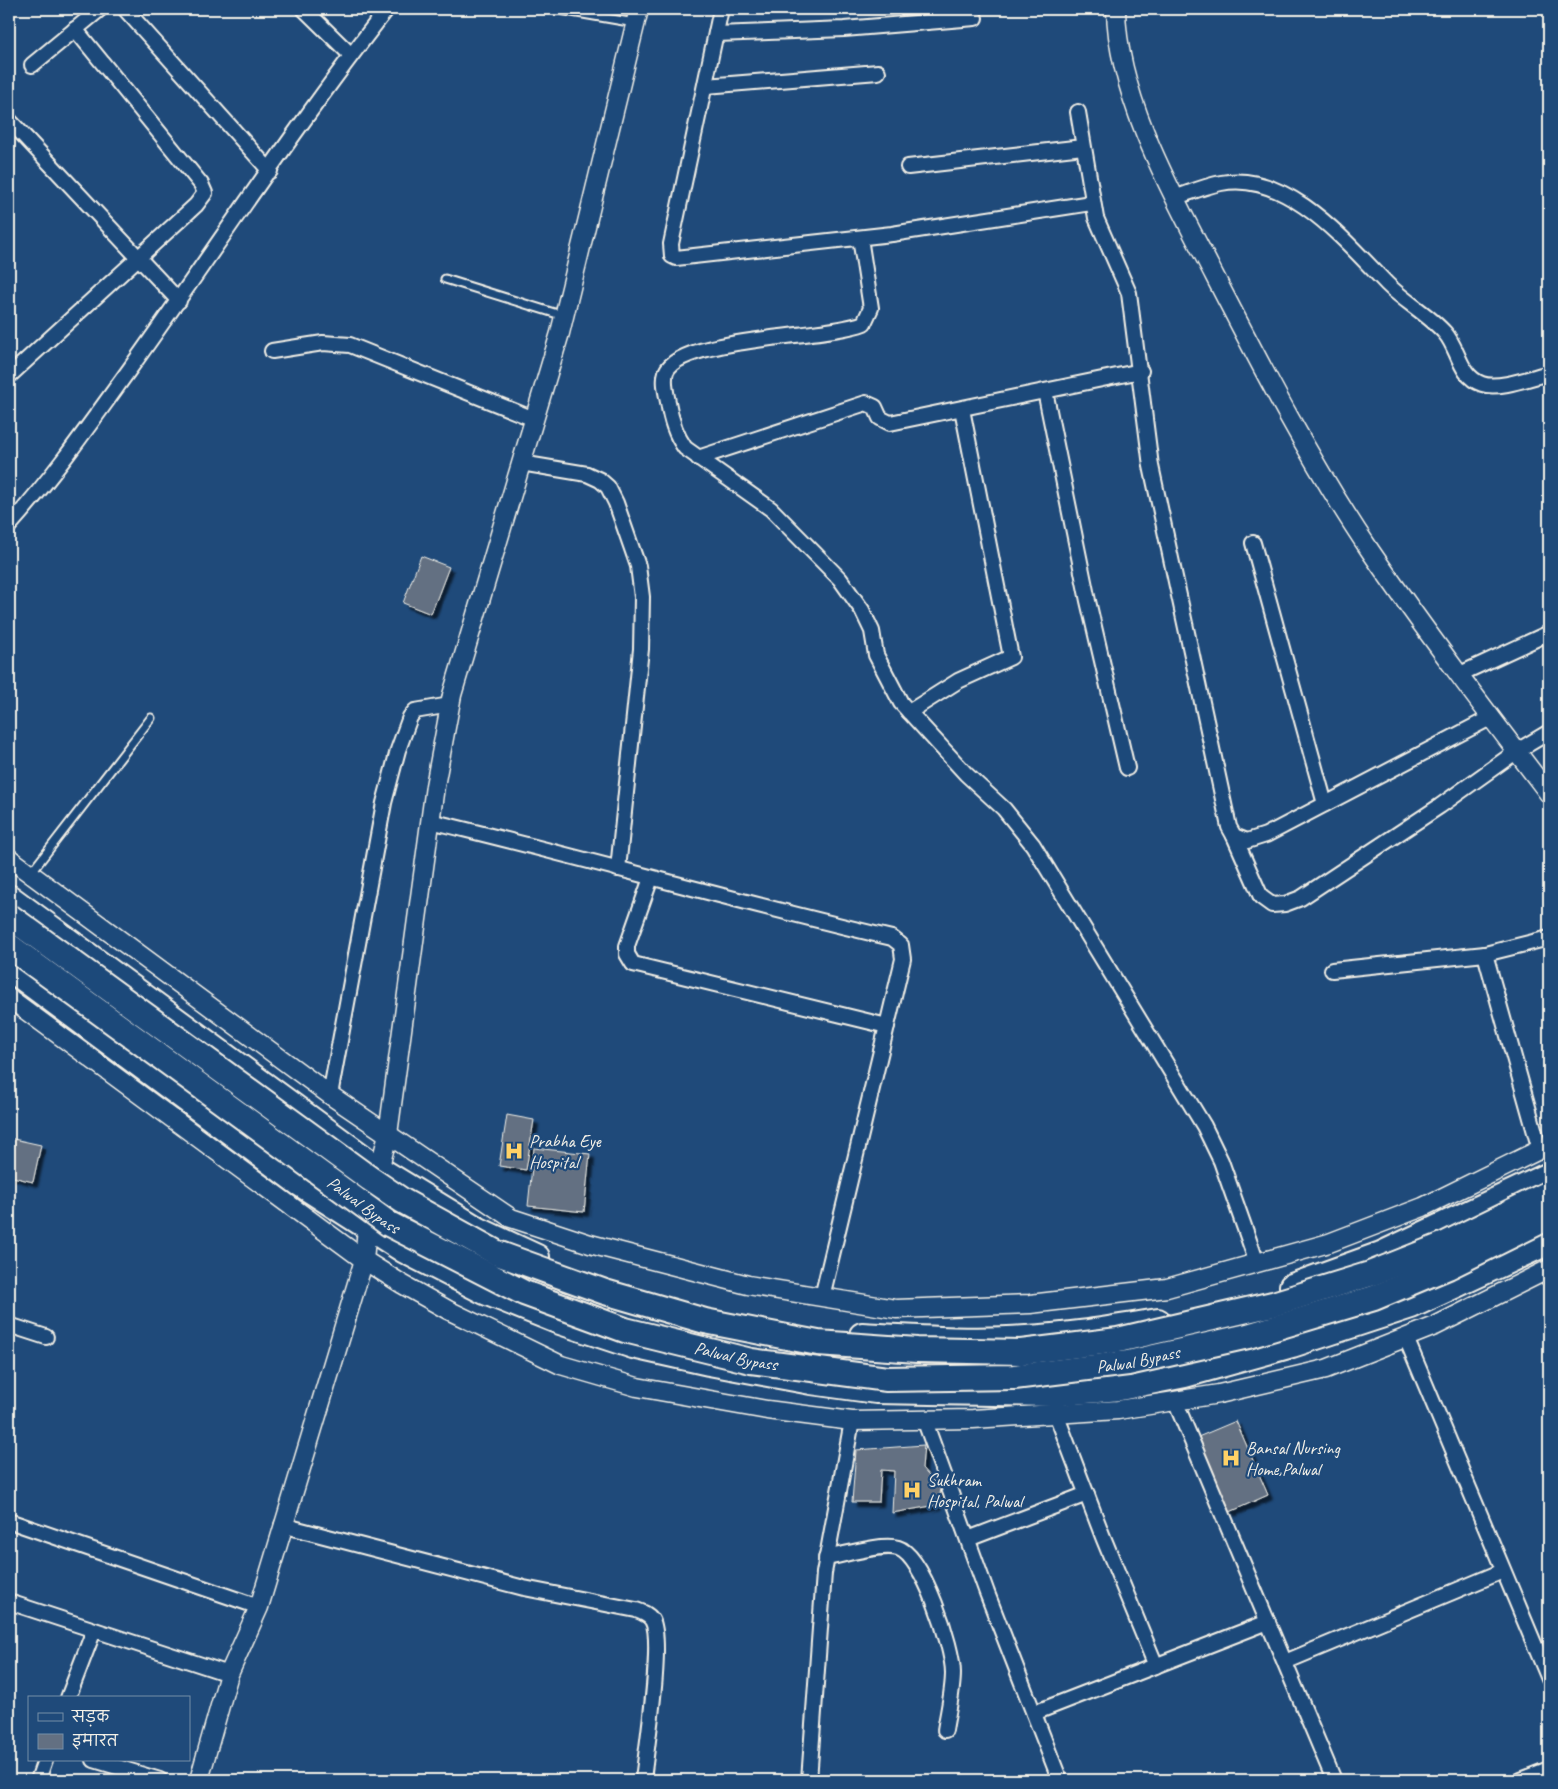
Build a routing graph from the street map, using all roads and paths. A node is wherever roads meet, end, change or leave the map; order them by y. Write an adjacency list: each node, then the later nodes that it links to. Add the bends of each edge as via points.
1 (100, 9): 10 (street)
2 (125, 9): 20 (street)
3 (304, 9): 12 (street)
4 (387, 9): 12 (street)
5 (554, 9): 8 (lane)
6 (721, 9): 11 (street)
7 (1116, 9): 21 (street, via 1116,32 1127,85)
8 (637, 16): 27 (street)
9 (975, 18): 11 (street, via 844,29)
10 (75, 29): 13 (street); 24 (street, via 204,188 205,193 196,206)
11 (716, 34): 15 (street)
12 (351, 55): 20 (street)
13 (32, 66)
14 (878, 72): 15 (street)
15 (706, 86): 23 (street, via 671,244 672,256 681,258)
16 (1078, 112): 18 (street)
17 (9, 120): 24 (street)
18 (1083, 147): 19 (street); 22 (street)
19 (908, 167)
20 (270, 171): 26 (street)
21 (1174, 198): 30 (street, via 1221,183 1235,182 1283,193 1330,226 1394,291 1440,328 1473,380 1495,386); 40 (street, via 1291,424 1371,552)
22 (1091, 203): 23 (street); 29 (street, via 1129,293)
23 (860, 238): 35 (street, via 871,308 864,323 843,329 710,348 675,361 666,371 664,382 676,436)
24 (137, 259): 26 (street); 31 (street)
25 (445, 280): 27 (lane)
26 (178, 301): 37 (street, via 55,473)
27 (564, 317): 34 (street)
28 (272, 351): 34 (street, via 323,343 350,345)
29 (1141, 371): 32 (street); 51 (street, via 1162,521 1229,827)
30 (1549, 373)
31 (9, 376)
32 (1045, 391): 33 (street); 47 (street, via 1088,601)
33 (962, 409): 35 (street, via 890,423 880,418 875,407 866,403); 42 (street, via 1011,657 958,681)
34 (534, 419): 36 (street)
35 (698, 458): 42 (street, via 771,509 840,579 862,610 885,676)
36 (521, 463): 41 (street); 53 (street, via 587,474 608,487 638,566 642,597 640,648)
37 (9, 526)
38 (1254, 543): 49 (street)
39 (1549, 633): 40 (street)
40 (1460, 674): 44 (street)
41 (450, 705): 50 (street); 65 (street, via 415,711 398,750 384,803)
42 (909, 712): 75 (street, via 966,774 1004,809 1060,886 1114,982 1204,1126)
43 (151, 718): 54 (lane)
44 (1490, 718): 46 (street); 49 (street)
45 (1549, 732): 46 (street)
46 (1517, 751): 48 (street); 51 (street, via 1424,817 1301,898 1285,904 1272,905 1261,897)
47 (1127, 768)
48 (1549, 794)
49 (1325, 804): 51 (street, via 1266,835 1248,841)
50 (430, 821): 53 (street); 66 (street)
51 (1234, 836)
52 (9, 858): 54 (street)
53 (618, 869): 55 (street)
54 (30, 874): 65 (street)
55 (651, 878): 64 (street, via 898,941 903,959); 64 (street, via 627,946 627,954 633,964)
56 (9, 897): 68 (highway)
57 (9, 916): 70 (highway, Palwal Bypass, bridge, via 369,1178 403,1201 497,1253 605,1292 705,1321 818,1343 917,1350 1021,1352 1118,1340 1273,1304 1370,1274 1443,1245)
58 (1549, 938): 60 (street)
59 (9, 946): 71 (highway, Palwal Bypass, bridge, via 390,1224 524,1293 625,1330 751,1361 887,1379 1014,1377 1128,1363 1248,1336 1374,1298 1448,1267)
60 (1485, 954): 62 (street); 67 (street)
61 (9, 968): 72 (highway, via 300,1184)
62 (1332, 970)
63 (9, 998): 74 (street)
64 (887, 1026): 77 (street)
65 (330, 1095): 66 (street)
66 (388, 1134): 68 (street); 77 (street, via 511,1218 590,1244 748,1285)
67 (1544, 1148): 75 (street, via 1423,1207 1329,1243)
68 (379, 1169): 69 (highway, via 479,1230 528,1254 624,1289 822,1333 970,1339 1026,1338 1096,1331 1264,1295 1381,1254); 72 (street)
69 (1549, 1175)
70 (1549, 1193)
71 (1549, 1217)
72 (367, 1227): 73 (highway, via 403,1250 485,1292 557,1321 634,1346 811,1382 876,1391 1051,1394 1120,1388 1185,1375 1292,1346 1411,1306); 74 (street)
73 (1549, 1242)
74 (364, 1260): 84 (street, via 440,1305 561,1365 637,1387 766,1410); 87 (street)
75 (1257, 1263): 77 (street, via 1167,1288 1030,1304 896,1309)
76 (1549, 1269): 80 (street)
77 (822, 1296)
78 (9, 1325): 79 (street)
79 (46, 1337)
80 (1406, 1338): 81 (street, via 1326,1369); 90 (street)
81 (1175, 1401): 82 (street, via 1118,1410); 93 (street)
82 (1056, 1414): 83 (street); 85 (street)
83 (924, 1419): 84 (street); 88 (street)
84 (852, 1421): 89 (street)
85 (1086, 1494): 88 (street); 96 (street)
86 (9, 1521): 92 (street)
87 (282, 1525): 92 (street); 109 (street, via 524,1588 646,1614 652,1620 658,1644)
88 (968, 1539): 100 (street)
89 (826, 1558): 101 (street, via 885,1547 896,1547 910,1555 940,1616 951,1649 953,1674); 110 (street)
90 (1503, 1571): 95 (street); 98 (street)
91 (9, 1602): 94 (street)
92 (259, 1607): 97 (street)
93 (1268, 1622): 95 (street); 96 (street)
94 (94, 1630): 97 (street); 99 (street)
95 (1285, 1662): 111 (street)
96 (1156, 1666): 100 (street)
97 (229, 1674): 108 (street)
98 (1549, 1679)
99 (69, 1696)
100 (1034, 1713): 105 (street)
101 (945, 1730)
102 (44, 1762): 106 (street)
103 (101, 1762): 107 (street)
104 (1549, 1769): 112 (street)
105 (1059, 1778)
106 (38, 1780)
107 (160, 1780)
108 (199, 1780)
109 (643, 1780)
110 (809, 1780)
111 (1334, 1780)
112 (1520, 1780)

